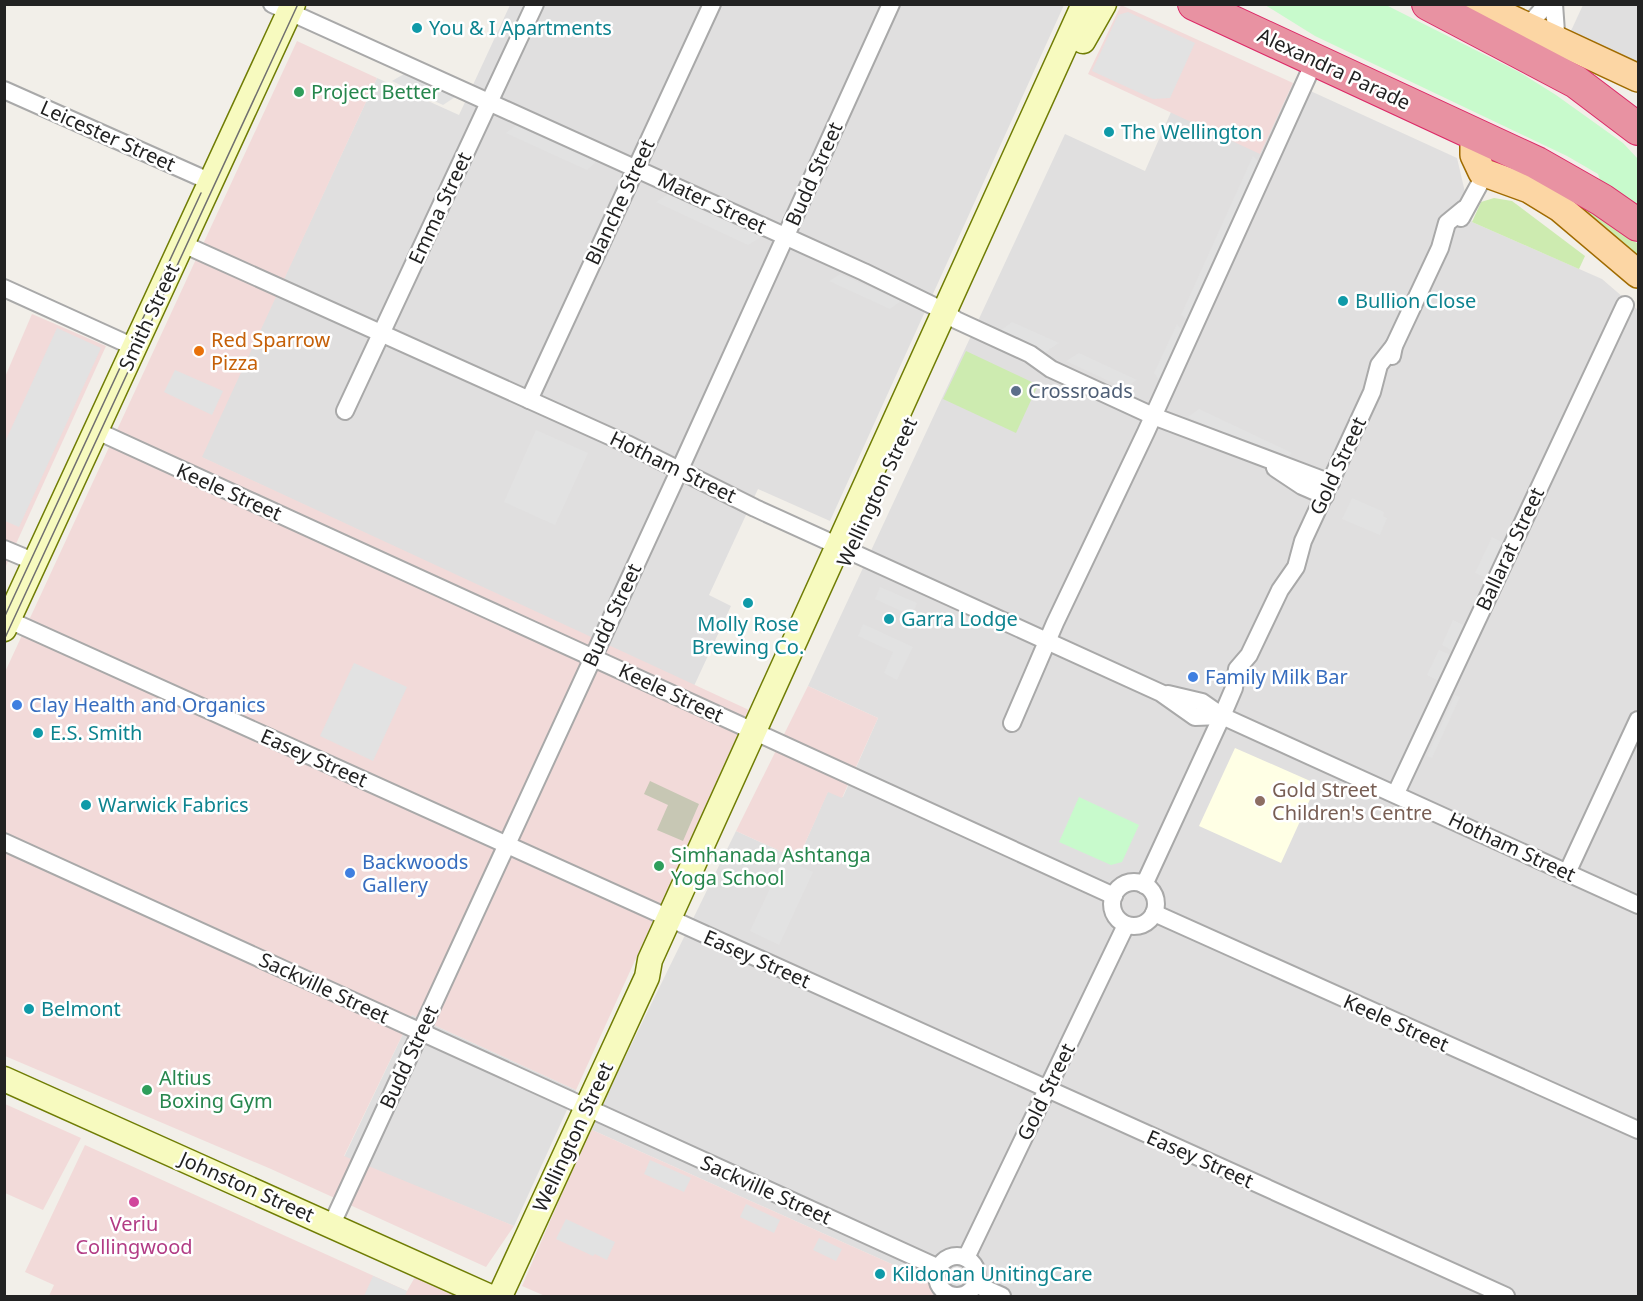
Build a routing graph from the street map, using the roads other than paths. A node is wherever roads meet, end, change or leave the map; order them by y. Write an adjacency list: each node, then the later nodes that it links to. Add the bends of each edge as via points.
1 (535, 4): 17 (street, Emma Street)
2 (712, 4): 20 (street, Blanche Street)
3 (891, 4): 24 (street, Budd Street)
4 (1084, 4): 29 (street, Wellington Street)
5 (1104, 4): 29 (street, Wellington Street)
6 (1194, 4): 14 (highway, Alexandra Parade)
7 (1428, 4): 12 (highway)
8 (1479, 4): 12 (main road)
9 (1547, 4): 12 (street, via 1536,17)
10 (1554, 4): 13 (street)
11 (285, 7): 17 (street, Mater Street); 22 (street, Smith Street)
12 (1512, 32): 13 (main road); 18 (highway)
13 (1560, 43): 15 (main road)
14 (1315, 60): 19 (highway, Alexandra Parade); 34 (street)
15 (1638, 78)
16 (4, 90): 22 (street, Leicester Street)
17 (490, 101): 20 (street, Mater Street); 30 (street, Emma Street)
18 (1638, 129)
19 (1474, 133): 21 (main road, via 1475,160); 23 (highway, Alexandra Parade, via 1569,181)
20 (635, 168): 24 (street, Mater Street); 32 (street, Blanche Street)
21 (1485, 174): 26 (main road, via 1520,185 1560,208); 37 (street, Gold Street, via 1457,227 1440,248 1394,346 1389,369 1372,392)
22 (211, 182): 25 (street, Smith Street)
23 (1638, 225)
24 (786, 237): 29 (street, Mater Street); 36 (street, Budd Street)
25 (183, 244): 30 (street, Hotham Street); 31 (street, Smith Street)
26 (1638, 274)
27 (4, 288): 31 (street)
28 (1624, 305): 48 (street, Ballarat Street)
29 (951, 316): 34 (street, Mater Street, via 1030,354 1051,369); 39 (street, Wellington Street)
30 (381, 334): 32 (street, Hotham Street); 33 (street, Emma Street)
31 (134, 347): 35 (street, Smith Street)
32 (530, 400): 36 (street, Hotham Street)
33 (345, 411)
34 (1153, 416): 37 (street, Mater Street, via 1262,459 1308,472); 42 (street)
35 (97, 431): 40 (street, Smith Street); 43 (street, Keele Street)
36 (680, 469): 39 (street, Hotham Street); 43 (street, Budd Street)
37 (1328, 490): 44 (street, Gold Street, via 1296,567 1280,590 1249,655 1246,675 1234,688)
38 (4, 549): 40 (street)
39 (845, 549): 42 (street, Hotham Street); 47 (street, Wellington Street)
40 (35, 562): 41 (street, Smith Street)
41 (7, 624): 50 (street, Easey Street)
42 (1048, 641): 44 (street, Hotham Street, via 1161,693 1202,702); 46 (street)
43 (592, 657): 47 (street, Keele Street); 50 (street, Budd Street)
44 (1222, 716): 48 (street, Hotham Street); 52 (street, Gold Street)
45 (1638, 720): 51 (street)
46 (1012, 723)
47 (759, 735): 53 (street, Keele Street); 56 (street, Wellington Street)
48 (1396, 793): 51 (street, Hotham Street)
49 (4, 842): 58 (street, Sackville Street)
50 (506, 844): 56 (street, Easey Street); 58 (street, Budd Street)
51 (1567, 873): 54 (street, Hotham Street)
52 (1144, 885): 53 (street, via 1123,886); 55 (street, via 1153,894)
53 (1114, 896): 57 (street, via 1113,910)
54 (1638, 905)
55 (1154, 913): 57 (street, via 1145,923); 62 (street, Keele Street)
56 (674, 921): 60 (street, Easey Street); 61 (street, Wellington Street, via 660,964 647,977)
57 (1126, 925): 60 (street, Gold Street)
58 (421, 1032): 61 (street, Sackville Street); 63 (street, Budd Street)
59 (4, 1078): 63 (street, Johnston Street)
60 (1046, 1091): 64 (street, Gold Street); 71 (street, Easey Street)
61 (586, 1108): 65 (street, Sackville Street); 68 (street, Wellington Street)
62 (1638, 1130)
63 (331, 1226): 67 (street, Johnston Street)
64 (966, 1258): 65 (street, via 954,1257); 66 (street, via 975,1267)
65 (939, 1268): 69 (street, via 938,1280)
66 (975, 1284): 69 (street, via 967,1294); 70 (street)
67 (488, 1296)
68 (500, 1296)
69 (949, 1296)
70 (1002, 1296)
71 (1506, 1296)

